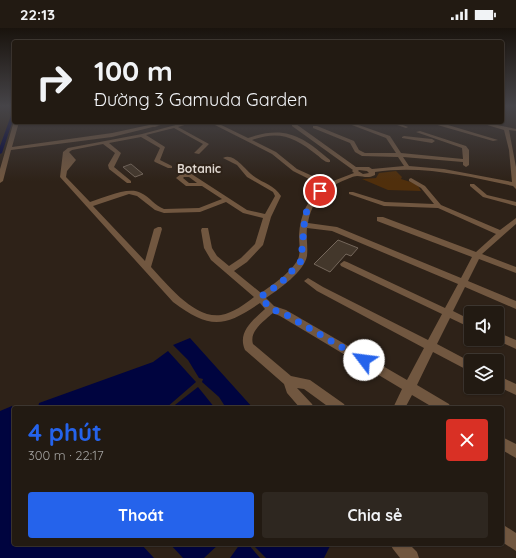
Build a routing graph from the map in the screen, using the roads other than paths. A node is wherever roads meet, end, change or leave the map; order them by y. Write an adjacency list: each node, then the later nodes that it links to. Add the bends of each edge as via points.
1 (13, 131): 24 (street)
2 (130, 131): 24 (street)
3 (148, 131): 14 (street)
4 (182, 131): 25 (street, via 206,144)
5 (229, 131): 19 (street)
6 (301, 131): 17 (street)
7 (311, 131): 15 (street)
8 (326, 131): 26 (street, via 352,142 357,151 364,155)
9 (370, 131): 26 (street, via 388,137)
10 (468, 131): 20 (street)
11 (507, 131): 23 (street)
12 (418, 132): 13 (street)
13 (424, 134): 18 (street); 22 (street)
14 (142, 135): 21 (street); 30 (street, via 162,148 157,161)
15 (319, 136): 17 (street); 32 (street)
16 (404, 137): 18 (street)
17 (312, 138): 32 (street)
18 (420, 139): 22 (street)
19 (248, 140): 29 (street, via 280,133 309,146); 39 (street, via 274,153 295,170)
20 (495, 140)
21 (104, 142): 36 (street, via 118,153 110,166); 44 (street, via 73,148 66,152 65,179)
22 (452, 143): 26 (street, via 466,149 465,163 436,156)
23 (514, 143): 28 (street)
24 (8, 147): 33 (street)
25 (197, 153)
26 (398, 155): 31 (street)
27 (226, 158): 46 (street, via 238,164 249,176 277,194)
28 (514, 159): 34 (street)
29 (328, 161)
30 (170, 167)
31 (407, 167): 32 (street, via 372,171 373,174 369,176); 40 (street, via 448,171)
32 (358, 170): 39 (street)
33 (1, 178)
34 (515, 178): 40 (street)
35 (411, 180): 45 (street, via 423,187)
36 (129, 182)
37 (204, 184): 42 (street)
38 (472, 184): 43 (street, via 485,196)
39 (328, 186): 49 (street, via 313,199 305,215)
40 (516, 186)
41 (351, 193): 45 (street, via 384,204)
42 (226, 200): 44 (street, via 200,210 164,211 157,209 139,194 129,192); 46 (street, via 245,212)
43 (516, 204)
44 (89, 205): 55 (street)
45 (439, 206): 52 (street)
46 (267, 217): 56 (street, via 259,245 244,260)
47 (380, 218): 53 (street, via 423,235 428,231 435,233)
48 (516, 220): 52 (street)
49 (303, 228): 59 (street, via 342,233); 60 (street, via 301,261 280,284)
50 (158, 229): 55 (street)
51 (205, 230): 56 (street, via 211,254)
52 (500, 233): 53 (street)
53 (477, 255): 57 (street); 59 (street)
54 (344, 264): 63 (street)
55 (147, 266): 60 (street, via 185,307 211,318 227,318)
56 (228, 270): 60 (street)
57 (516, 270)
58 (308, 281): 66 (street)
59 (461, 283): 61 (street); 63 (street)
60 (260, 297): 62 (street)
61 (516, 305)
62 (271, 309): 69 (street, via 247,335 246,341 249,347); 71 (street, via 283,313)
63 (446, 312): 64 (street); 66 (street)
64 (464, 321)
65 (504, 339): 67 (street)
66 (429, 345): 68 (street); 71 (street)
67 (516, 345)
68 (464, 363)
69 (288, 382): 73 (street); 74 (street, via 306,384)
70 (504, 384): 72 (street)
71 (410, 386): 75 (street); 76 (street)
72 (516, 390)
73 (306, 406)
74 (337, 406)
75 (400, 406)
76 (442, 406)
77 (504, 444): 78 (street)
78 (516, 451)
79 (504, 534): 80 (street)
80 (516, 543)
81 (400, 546): 82 (street)
82 (411, 558)

